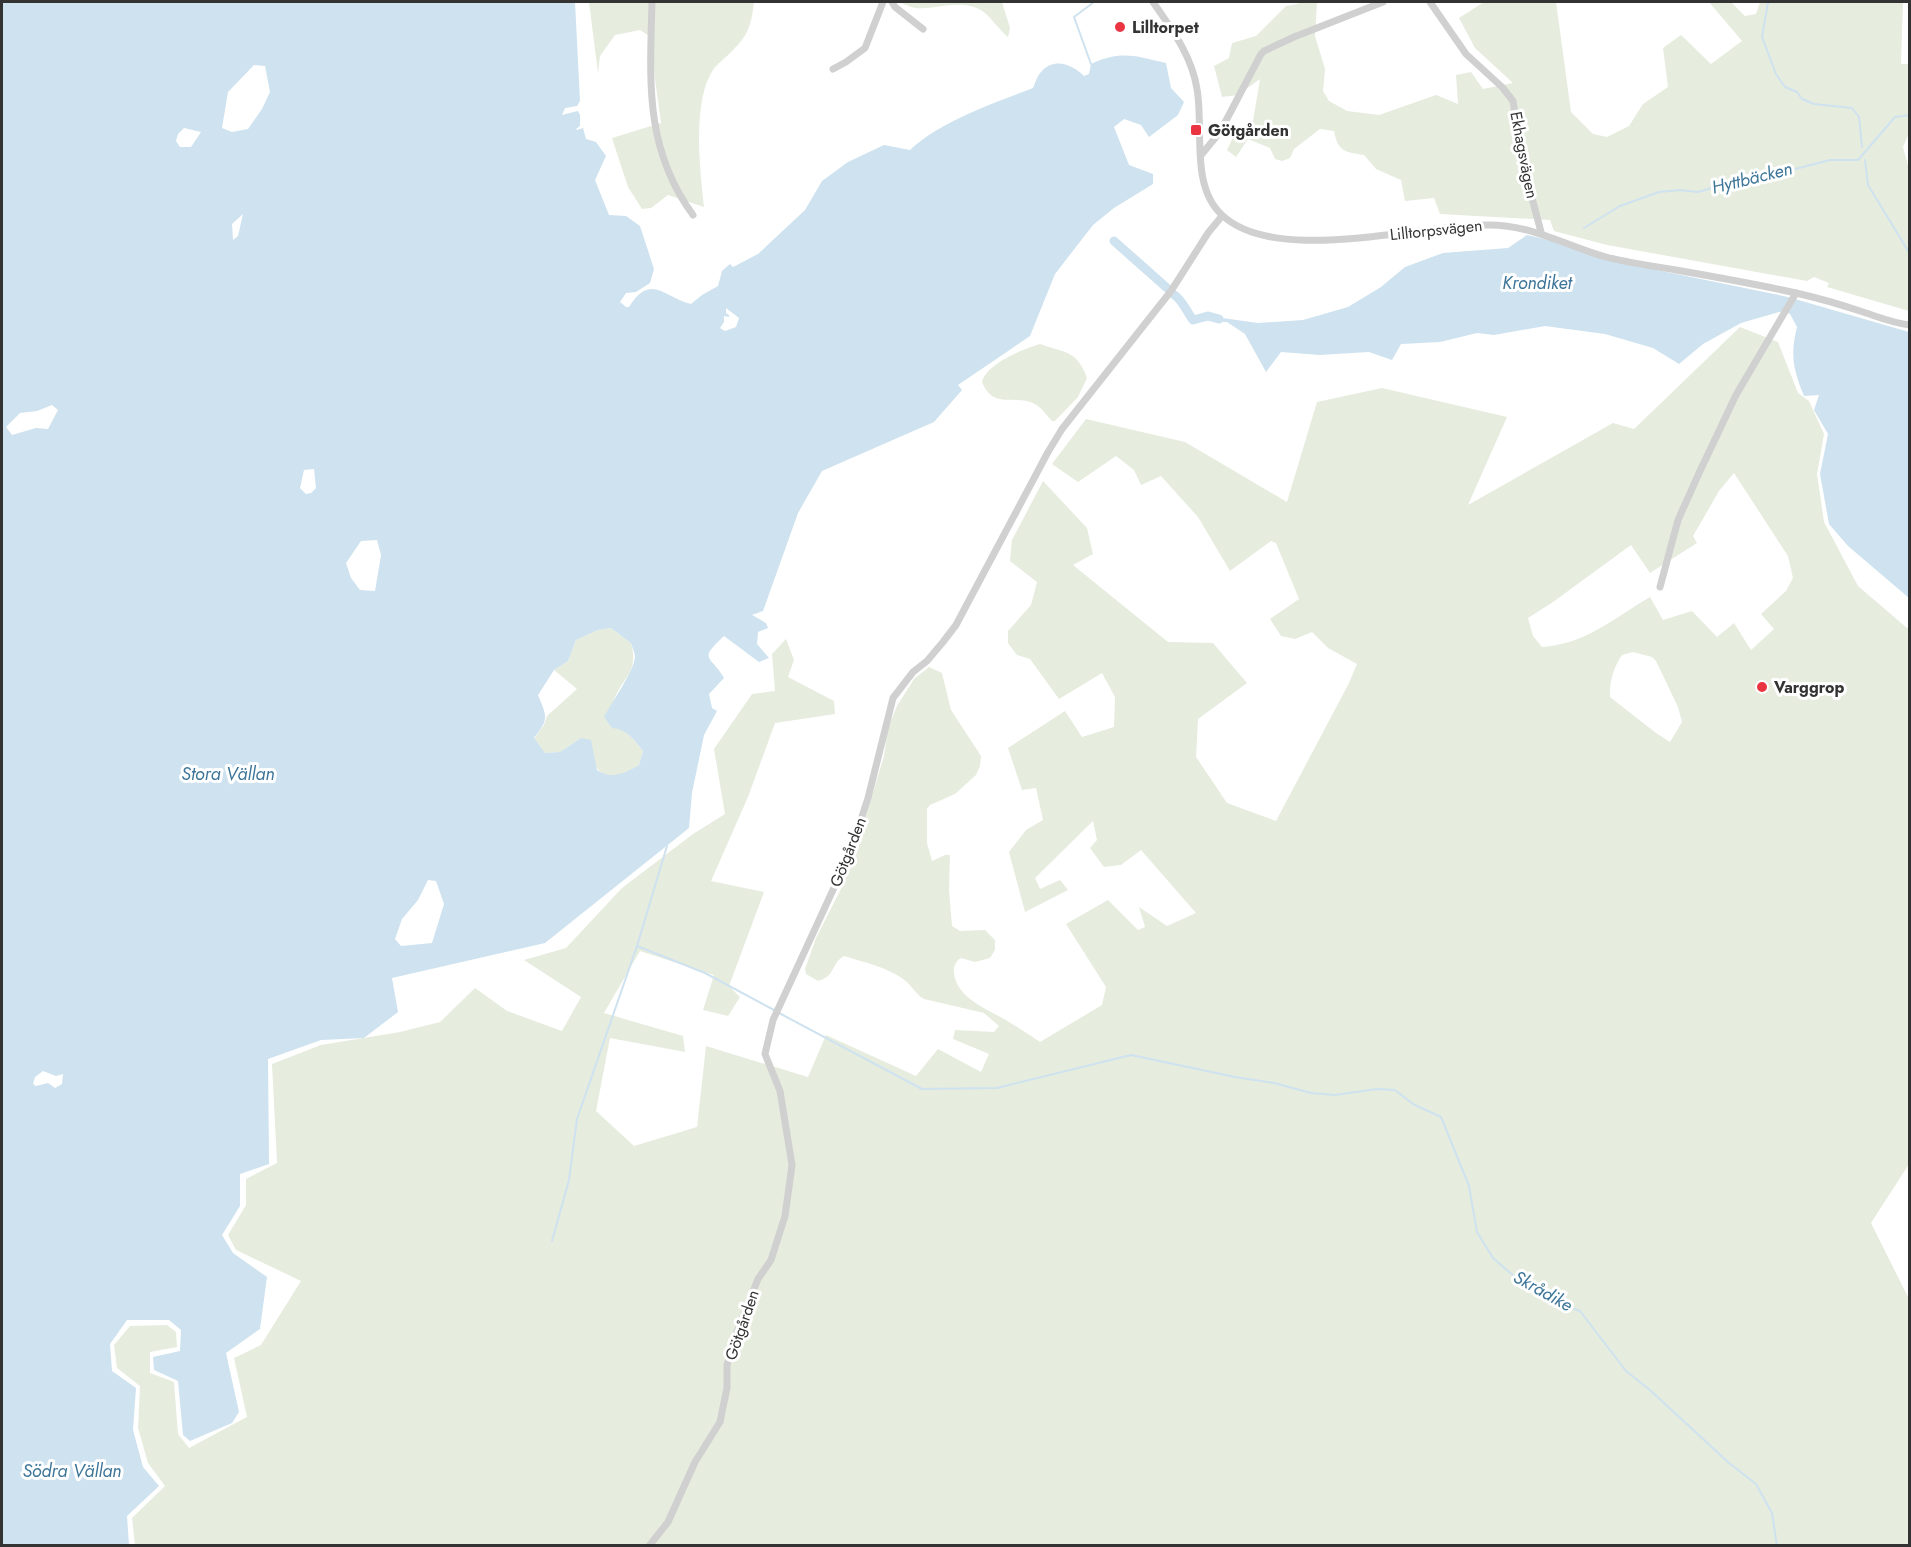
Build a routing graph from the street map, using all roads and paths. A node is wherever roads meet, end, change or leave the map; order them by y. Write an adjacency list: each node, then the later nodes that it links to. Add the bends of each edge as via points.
1 (652, 2): 10 (street, via 650,85 657,140 673,184)
2 (883, 2): 8 (street, via 865,48)
3 (892, 2): 7 (street)
4 (1153, 2): 9 (street, Lilltorpsvägen, via 1183,48 1193,74)
5 (1383, 2): 9 (street, via 1264,51 1220,132)
6 (1430, 2): 12 (street, Ekhagsvägen, via 1466,54 1514,101 1524,168)
7 (923, 29)
8 (833, 69)
9 (1202, 154): 11 (street, Lilltorpsvägen, via 1205,190)
10 (693, 215)
11 (1222, 216): 12 (street, Lilltorpsvägen, via 1257,234 1302,239 1492,224); 16 (street, Götgården, via 1171,291 1062,429 956,625 892,698 850,853 773,1020 765,1054 780,1091 792,1165 781,1234 736,1332 720,1422 695,1462 668,1522)
12 (1541, 232): 13 (street, Lilltorpsvägen, via 1605,256)
13 (1796, 293): 14 (street, Lilltorpsvägen); 15 (street, via 1736,394 1700,471 1678,520)
14 (1910, 325)
15 (1660, 587)
16 (649, 1545)

